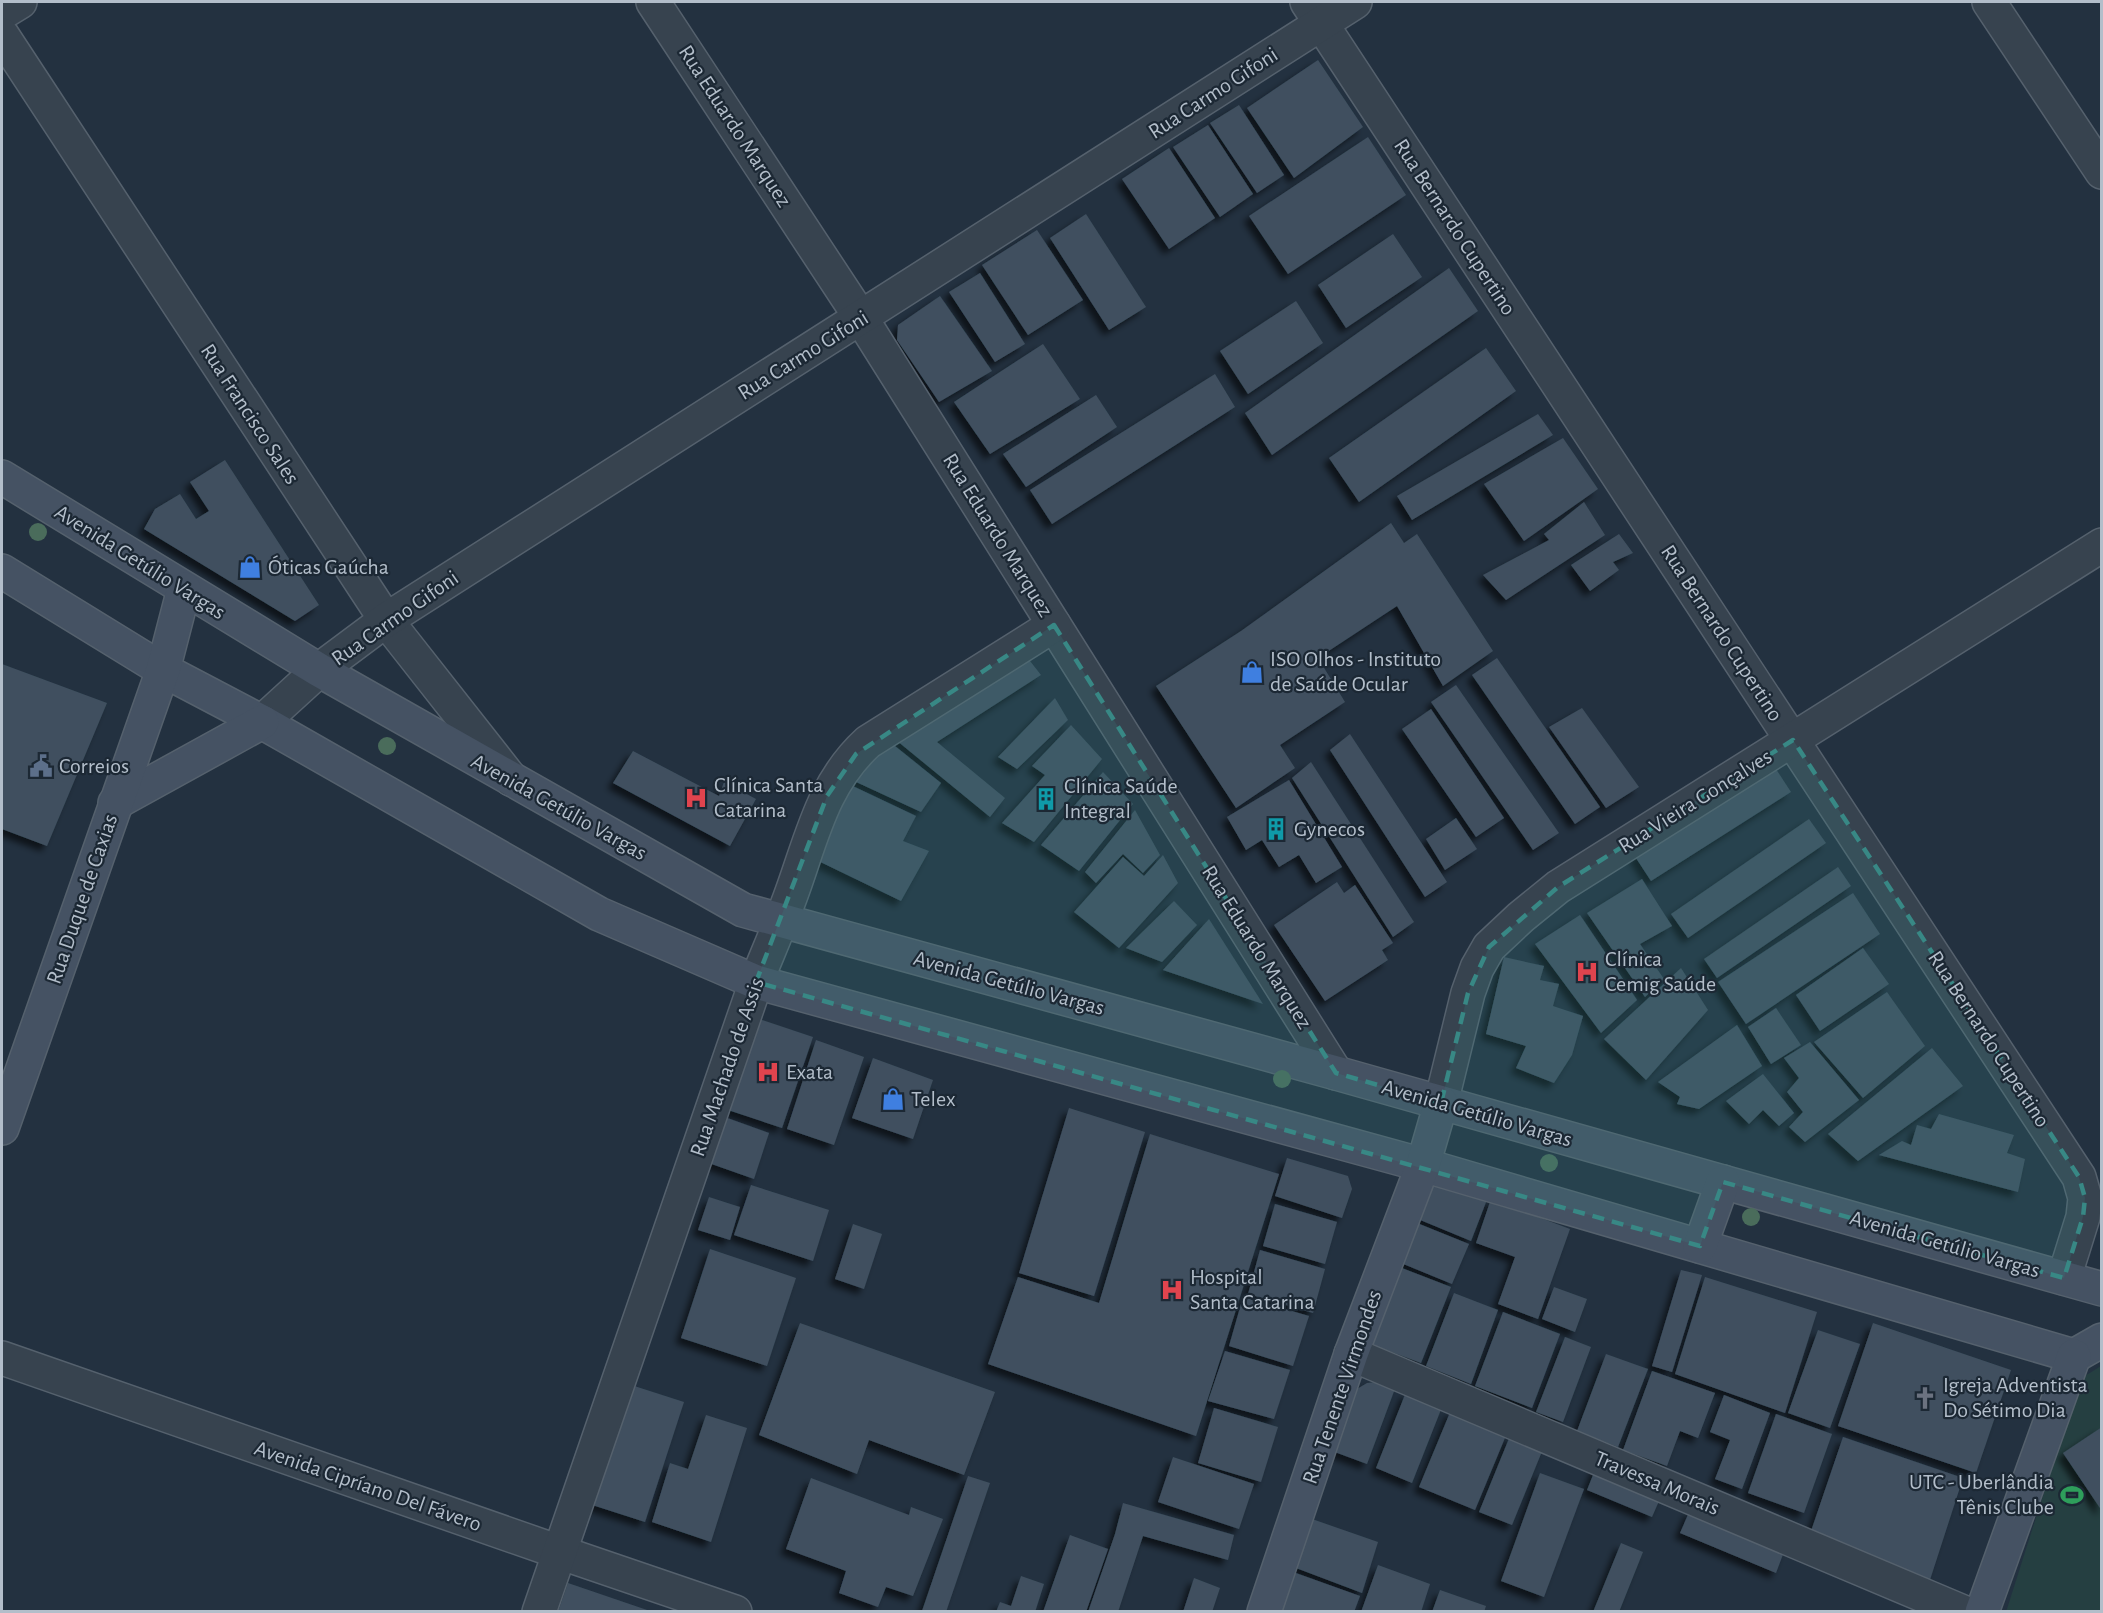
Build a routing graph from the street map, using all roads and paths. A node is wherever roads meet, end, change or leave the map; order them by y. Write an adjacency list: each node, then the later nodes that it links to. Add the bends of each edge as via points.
1 (20, 2): 5 (street)
2 (653, 2): 9 (street, Rua Eduardo Marquez)
3 (1355, 2): 6 (street, Rua Carmo Gifoni)
4 (1989, 2): 8 (street)
5 (2, 13)
6 (1314, 13): 9 (street, Rua Carmo Gifoni); 19 (street, Rua Bernardo Cupertino)
7 (2, 35): 14 (street, Rua Francisco Sales)
8 (2102, 172)
9 (861, 318): 14 (street, Rua Carmo Gifoni); 15 (street, Rua Eduardo Marquez)
10 (2, 477): 13 (street, Avenida Getúlio Vargas)
11 (2102, 545): 19 (street, Rua Vieira Gonçalves)
12 (2, 571): 16 (street)
13 (184, 589): 16 (street, Rua Duque de Caxias); 17 (street, Avenida Getúlio Vargas)
14 (386, 620): 17 (street, Rua Carmo Gifoni); 20 (street, Rua Francisco Sales)
15 (1054, 625): 22 (street, Rua Machado de Assis, via 868,742 856,754 827,796); 24 (street, Rua Eduardo Marquez)
16 (163, 670): 18 (street); 21 (street, Rua Duque de Caxias)
17 (319, 670): 18 (street, Rua Carmo Gifoni); 20 (street, Avenida Getúlio Vargas)
18 (262, 722): 21 (street); 23 (street, via 599,914)
19 (1793, 740): 25 (street, Rua Vieira Gonçalves, via 1558,886 1489,947 1468,993); 30 (street, Rua Bernardo Cupertino, via 2079,1177 2085,1198 2083,1217)
20 (513, 782): 22 (street, Avenida Getúlio Vargas, via 743,910)
21 (116, 803): 26 (street, Rua Duque de Caxias)
22 (782, 921): 23 (street, Rua Machado de Assis); 24 (street, Avenida Getúlio Vargas)
23 (756, 982): 27 (street); 35 (street, Rua Machado de Assis)
24 (1336, 1073): 25 (street, Avenida Getúlio Vargas)
25 (1441, 1103): 27 (street, Rua Vieira Gonçalves); 28 (street, Avenida Getúlio Vargas)
26 (2, 1128)
27 (1423, 1165): 29 (street); 33 (street, Rua Tenente Virmondes)
28 (1723, 1182): 29 (street); 30 (street, Avenida Getúlio Vargas)
29 (1700, 1246): 32 (street)
30 (2064, 1278): 31 (street, Avenida Getúlio Vargas)
31 (2102, 1288)
32 (2088, 1348): 40 (street)
33 (1351, 1354): 38 (street, Rua Tenente Virmondes); 39 (street, Travessa Morais)
34 (2, 1358): 35 (street, Avenida Cipríano Del Fávero)
35 (559, 1552): 36 (street, Rua Machado de Assis); 37 (street, Avenida Cipríano Del Fávero)
36 (539, 1611)
37 (735, 1611)
38 (1264, 1611)
39 (1963, 1611)
40 (1982, 1611)

